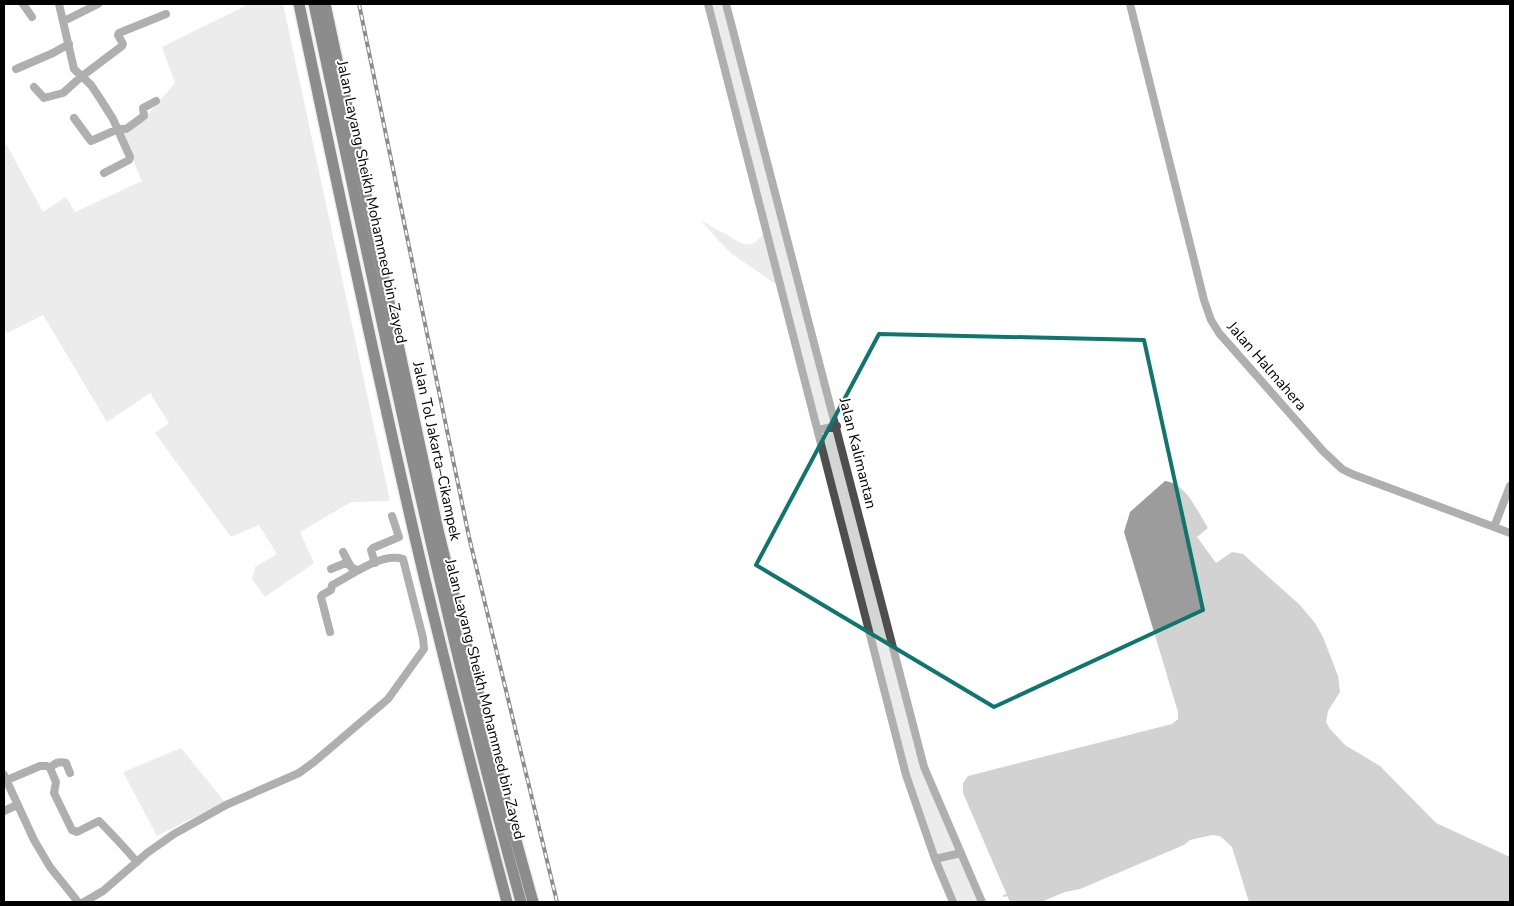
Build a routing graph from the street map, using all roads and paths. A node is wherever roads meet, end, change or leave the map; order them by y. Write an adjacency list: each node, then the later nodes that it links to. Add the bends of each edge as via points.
1 (24, 4): 12 (street)
2 (58, 4): 13 (street)
3 (98, 4): 13 (street)
4 (299, 4): 44 (highway, via 413,530)
5 (307, 4): 45 (highway, Jalan Layang Sheikh Mohammed bin Zayed, via 450,650)
6 (314, 4): 46 (highway, Jalan Layang Sheikh Mohammed bin Zayed, via 415,473 490,787)
7 (325, 4): 47 (highway, Jalan Tol Jakarta–Cikampek, via 438,530)
8 (708, 4): 23 (street)
9 (726, 4): 22 (street, Jalan Kalimantan)
10 (1130, 4): 26 (street, Jalan Halmahera, via 1204,300 1219,333 1342,469)
11 (166, 14): 16 (street, via 119,33 122,46)
12 (32, 17)
13 (64, 21): 14 (street)
14 (69, 44): 15 (street); 16 (street, via 74,69)
15 (16, 69)
16 (81, 77): 17 (street, via 63,93 49,98 44,98); 20 (street, via 91,85)
17 (34, 87)
18 (156, 102): 20 (street, via 143,108 144,116 126,129)
19 (74, 118): 20 (street, via 91,141)
20 (118, 129): 21 (street, via 130,158)
21 (104, 172)
22 (837, 426): 23 (street); 39 (street, Jalan Kalimantan, via 924,767)
23 (818, 430): 40 (street, via 906,775)
24 (1510, 486): 26 (street)
25 (392, 516): 30 (street, via 399,537 371,550)
26 (1494, 527): 27 (street, Jalan Halmahera)
27 (1510, 533)
28 (343, 552): 29 (street)
29 (348, 562): 31 (street); 32 (street)
30 (375, 563): 32 (street); 41 (street, via 403,558 424,643 423,652 392,695 303,770 189,825)
31 (331, 569)
32 (357, 570): 33 (street, via 321,596)
33 (330, 632)
34 (50, 768): 35 (street, via 60,762 66,764); 36 (street, via 40,766); 41 (street, via 56,782 54,793 72,830 77,832 99,821)
35 (70, 773)
36 (5, 778): 37 (street)
37 (17, 805): 38 (street); 42 (street, via 50,867)
38 (4, 811)
39 (961, 853): 40 (street); 49 (street, Jalan Kalimantan)
40 (936, 859): 48 (street)
41 (137, 862): 43 (street, via 103,891)
42 (78, 902)
43 (84, 902)
44 (507, 902)
45 (515, 902)
46 (521, 902)
47 (533, 902)
48 (953, 902)
49 (982, 902)

